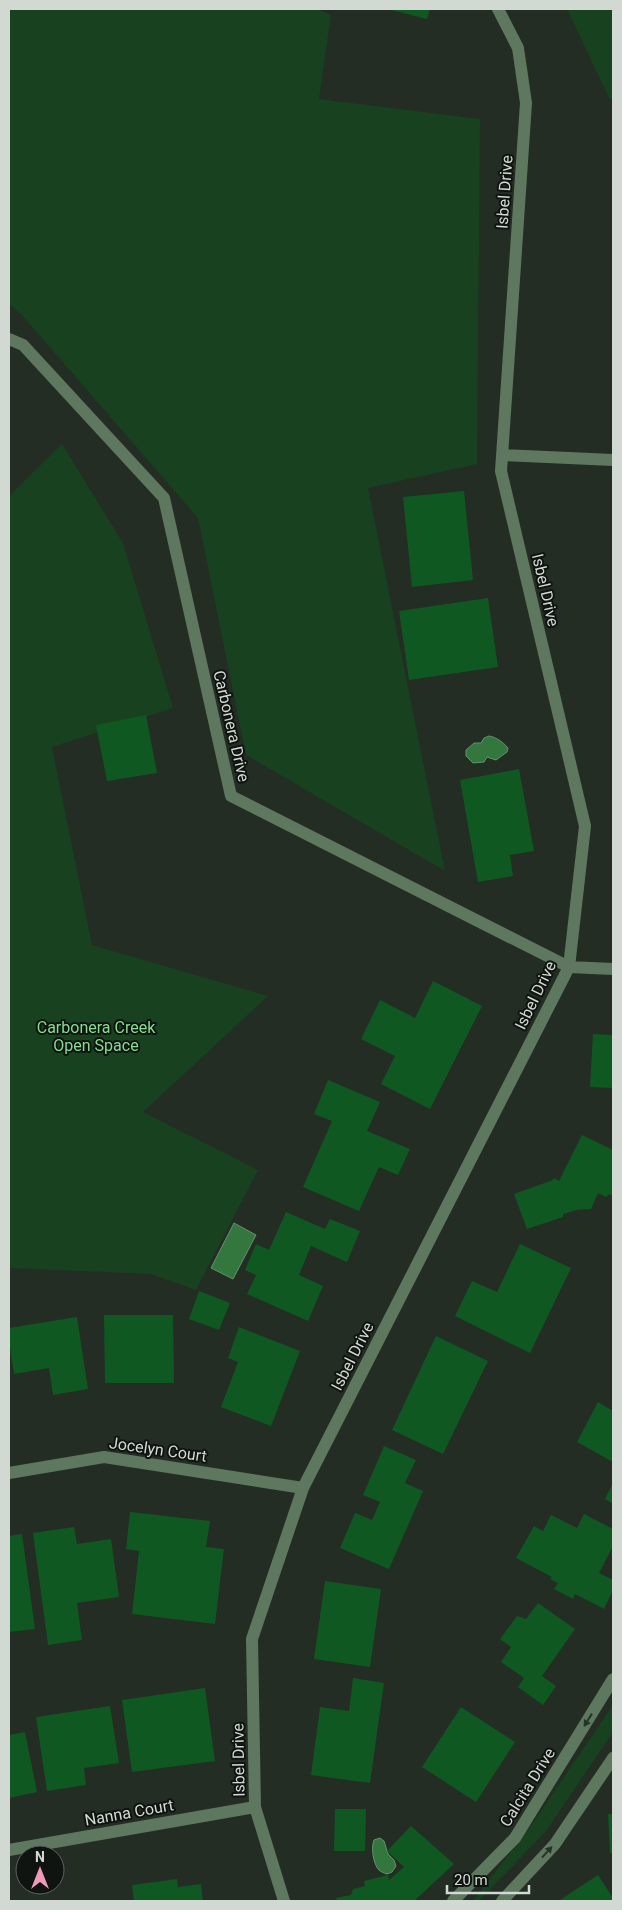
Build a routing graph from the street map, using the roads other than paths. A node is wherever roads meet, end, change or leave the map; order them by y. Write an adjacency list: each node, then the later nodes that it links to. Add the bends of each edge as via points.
1 (498, 9): 3 (street, Isbel Drive, via 518,48 526,103)
2 (9, 339): 5 (street, Carbonera Drive, via 23,345 164,498 231,796)
3 (502, 455): 4 (street); 5 (street, Isbel Drive, via 501,471 585,826)
4 (613, 460)
5 (569, 967): 6 (street, Carbonera Drive); 8 (street, Isbel Drive)
6 (613, 969)
7 (9, 1473): 8 (street, Jocelyn Court, via 104,1457)
8 (303, 1488): 11 (street, Isbel Drive, via 252,1639)
9 (613, 1679): 14 (street, Calcita Drive, one-way to 14, via 515,1838)
10 (613, 1758): 15 (street, one-way to 10, via 555,1844)
11 (255, 1807): 12 (street, Nanna Court); 13 (street, Isbel Drive)
12 (9, 1850)
13 (284, 1901)
14 (453, 1901)
15 (502, 1901)

